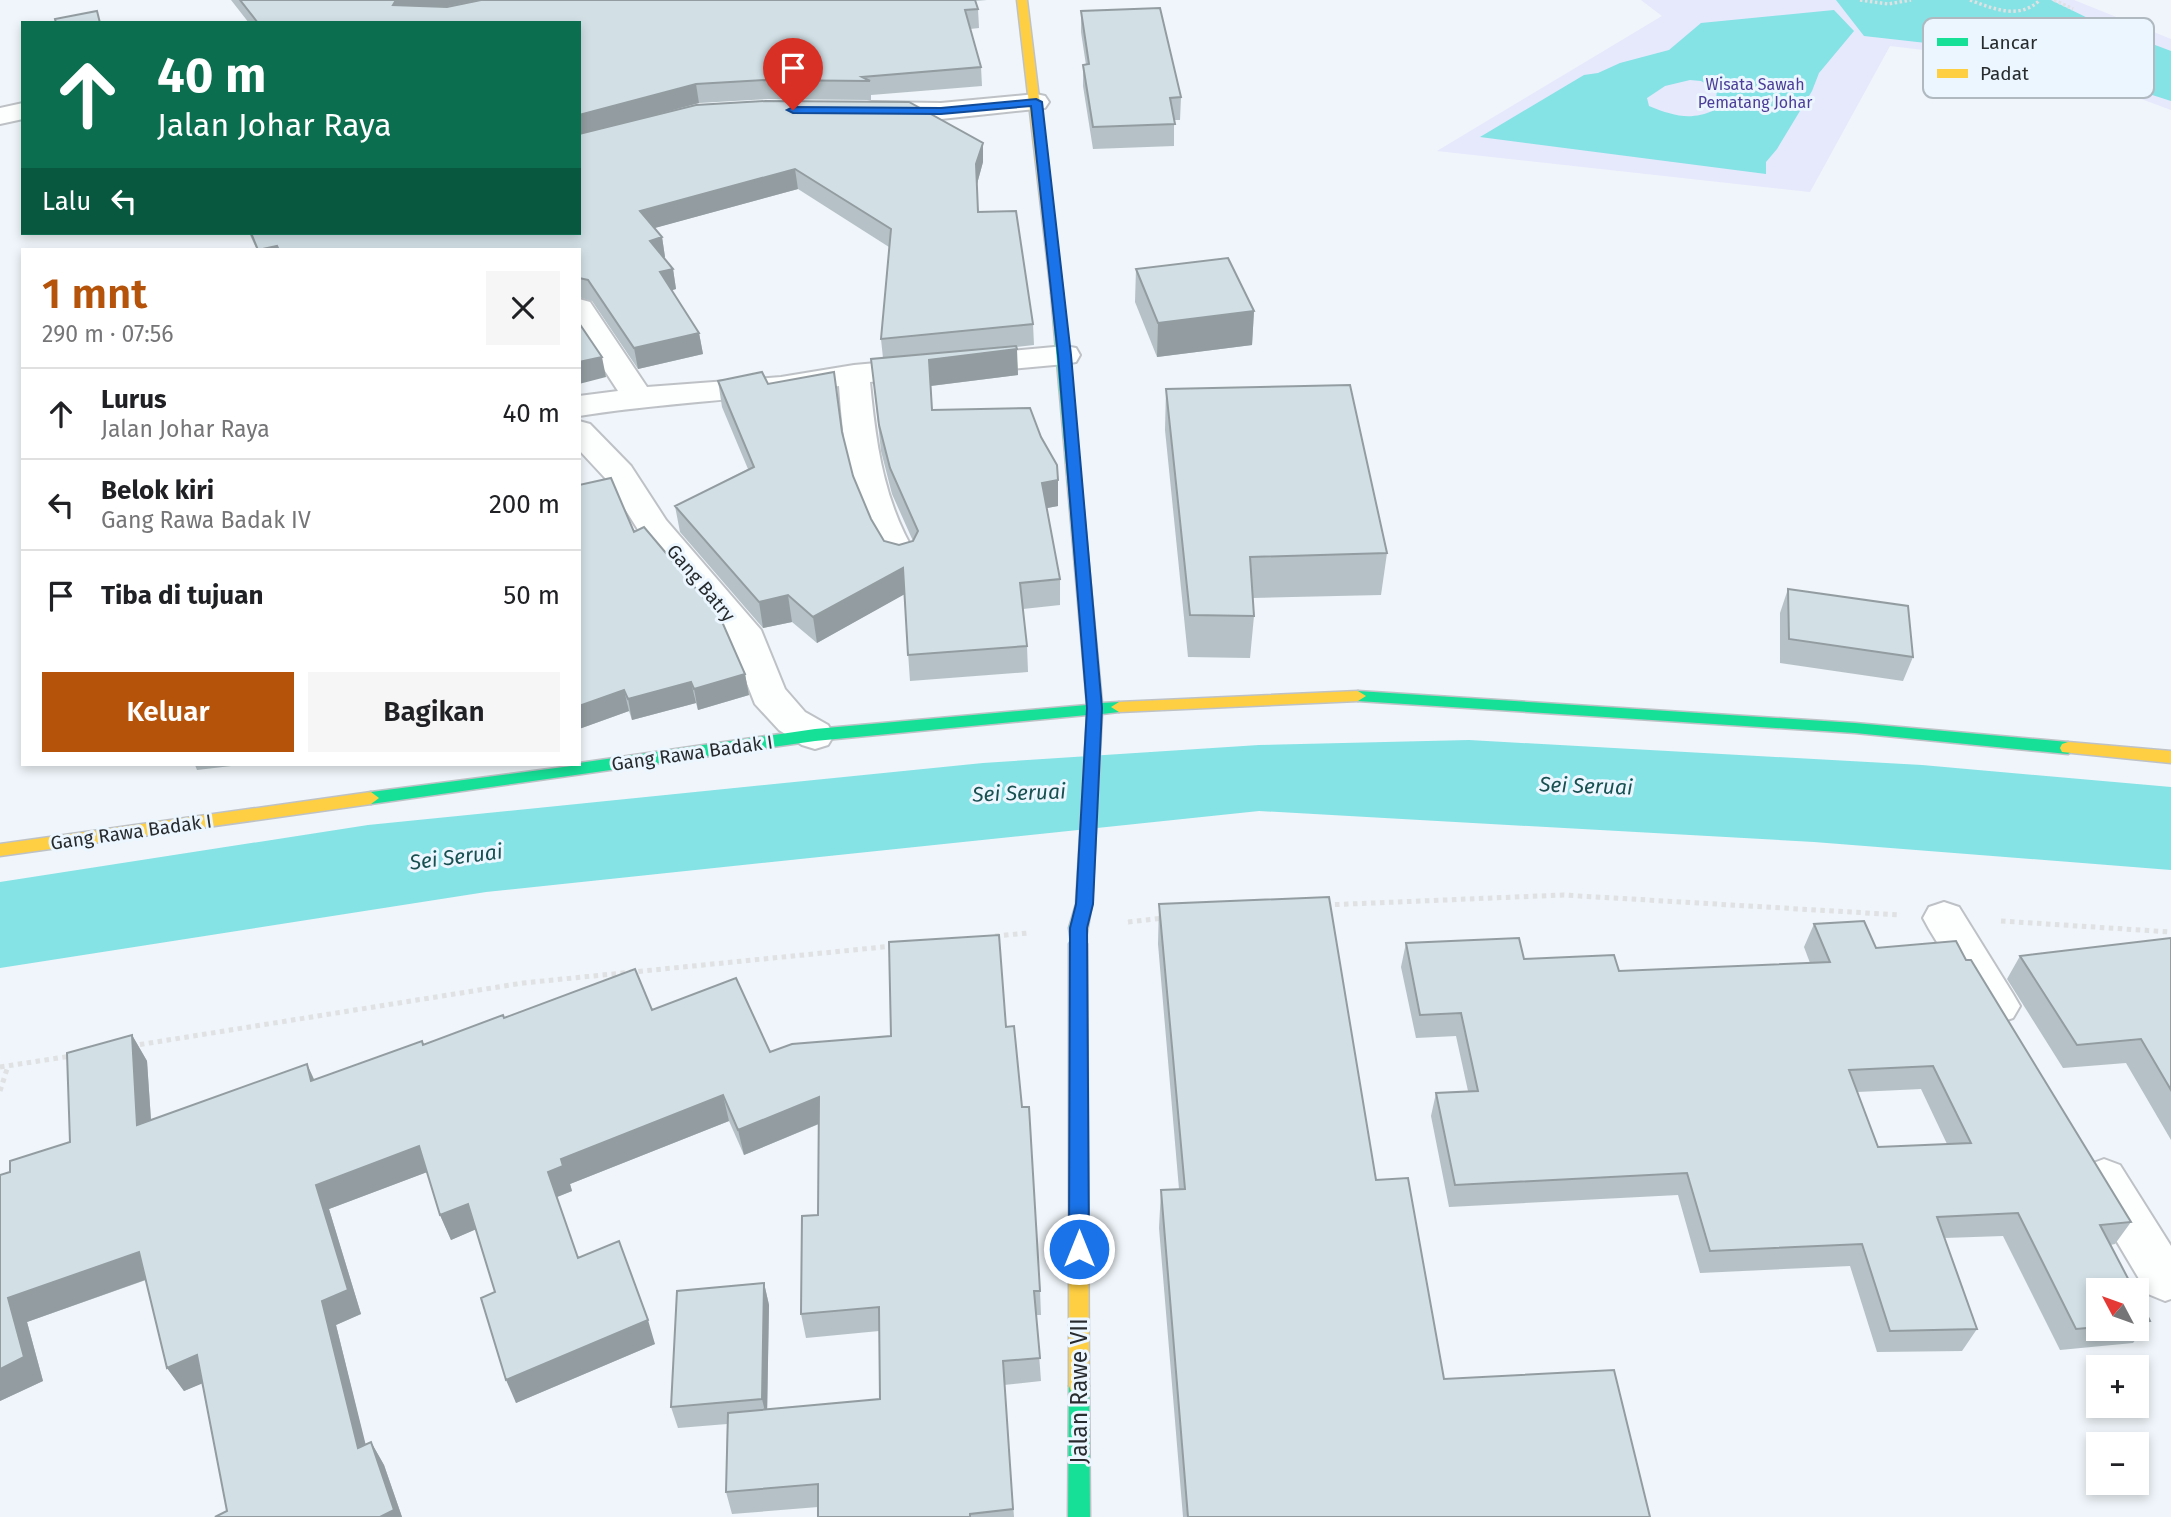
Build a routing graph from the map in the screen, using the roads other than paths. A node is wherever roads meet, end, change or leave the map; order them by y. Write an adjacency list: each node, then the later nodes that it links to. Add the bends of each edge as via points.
1 (1022, 0): 2 (street, Jalan Rawe VII)
2 (1036, 102): 3 (street, via 941,111); 7 (street, Jalan Rawe VII)
3 (848, 110)
4 (21, 111): 5 (street)
5 (0, 116)
6 (581, 311): 9 (street)
7 (1065, 355): 8 (street); 13 (street, Jalan Rawe VII)
8 (854, 374): 9 (street, via 781,386); 12 (street, via 870,494 884,534)
9 (638, 397): 10 (street)
10 (581, 406)
11 (581, 433): 14 (street, Gang Batry, via 619,473 654,528 747,639 768,695 792,721)
12 (901, 558)
13 (1095, 708): 14 (street, Gang Rawa Badak I); 15 (street, Gang Rawa Badak I, via 1370,696 1855,728); 21 (street, Jalan Rawe VII, via 1084,904 1078,928)
14 (815, 736): 16 (street, Gang Rawa Badak I)
15 (2171, 757)
16 (0, 850)
17 (1944, 918): 18 (street)
18 (2015, 1034)
19 (2087, 1151): 20 (street)
20 (2165, 1279)
21 (1079, 1517)

